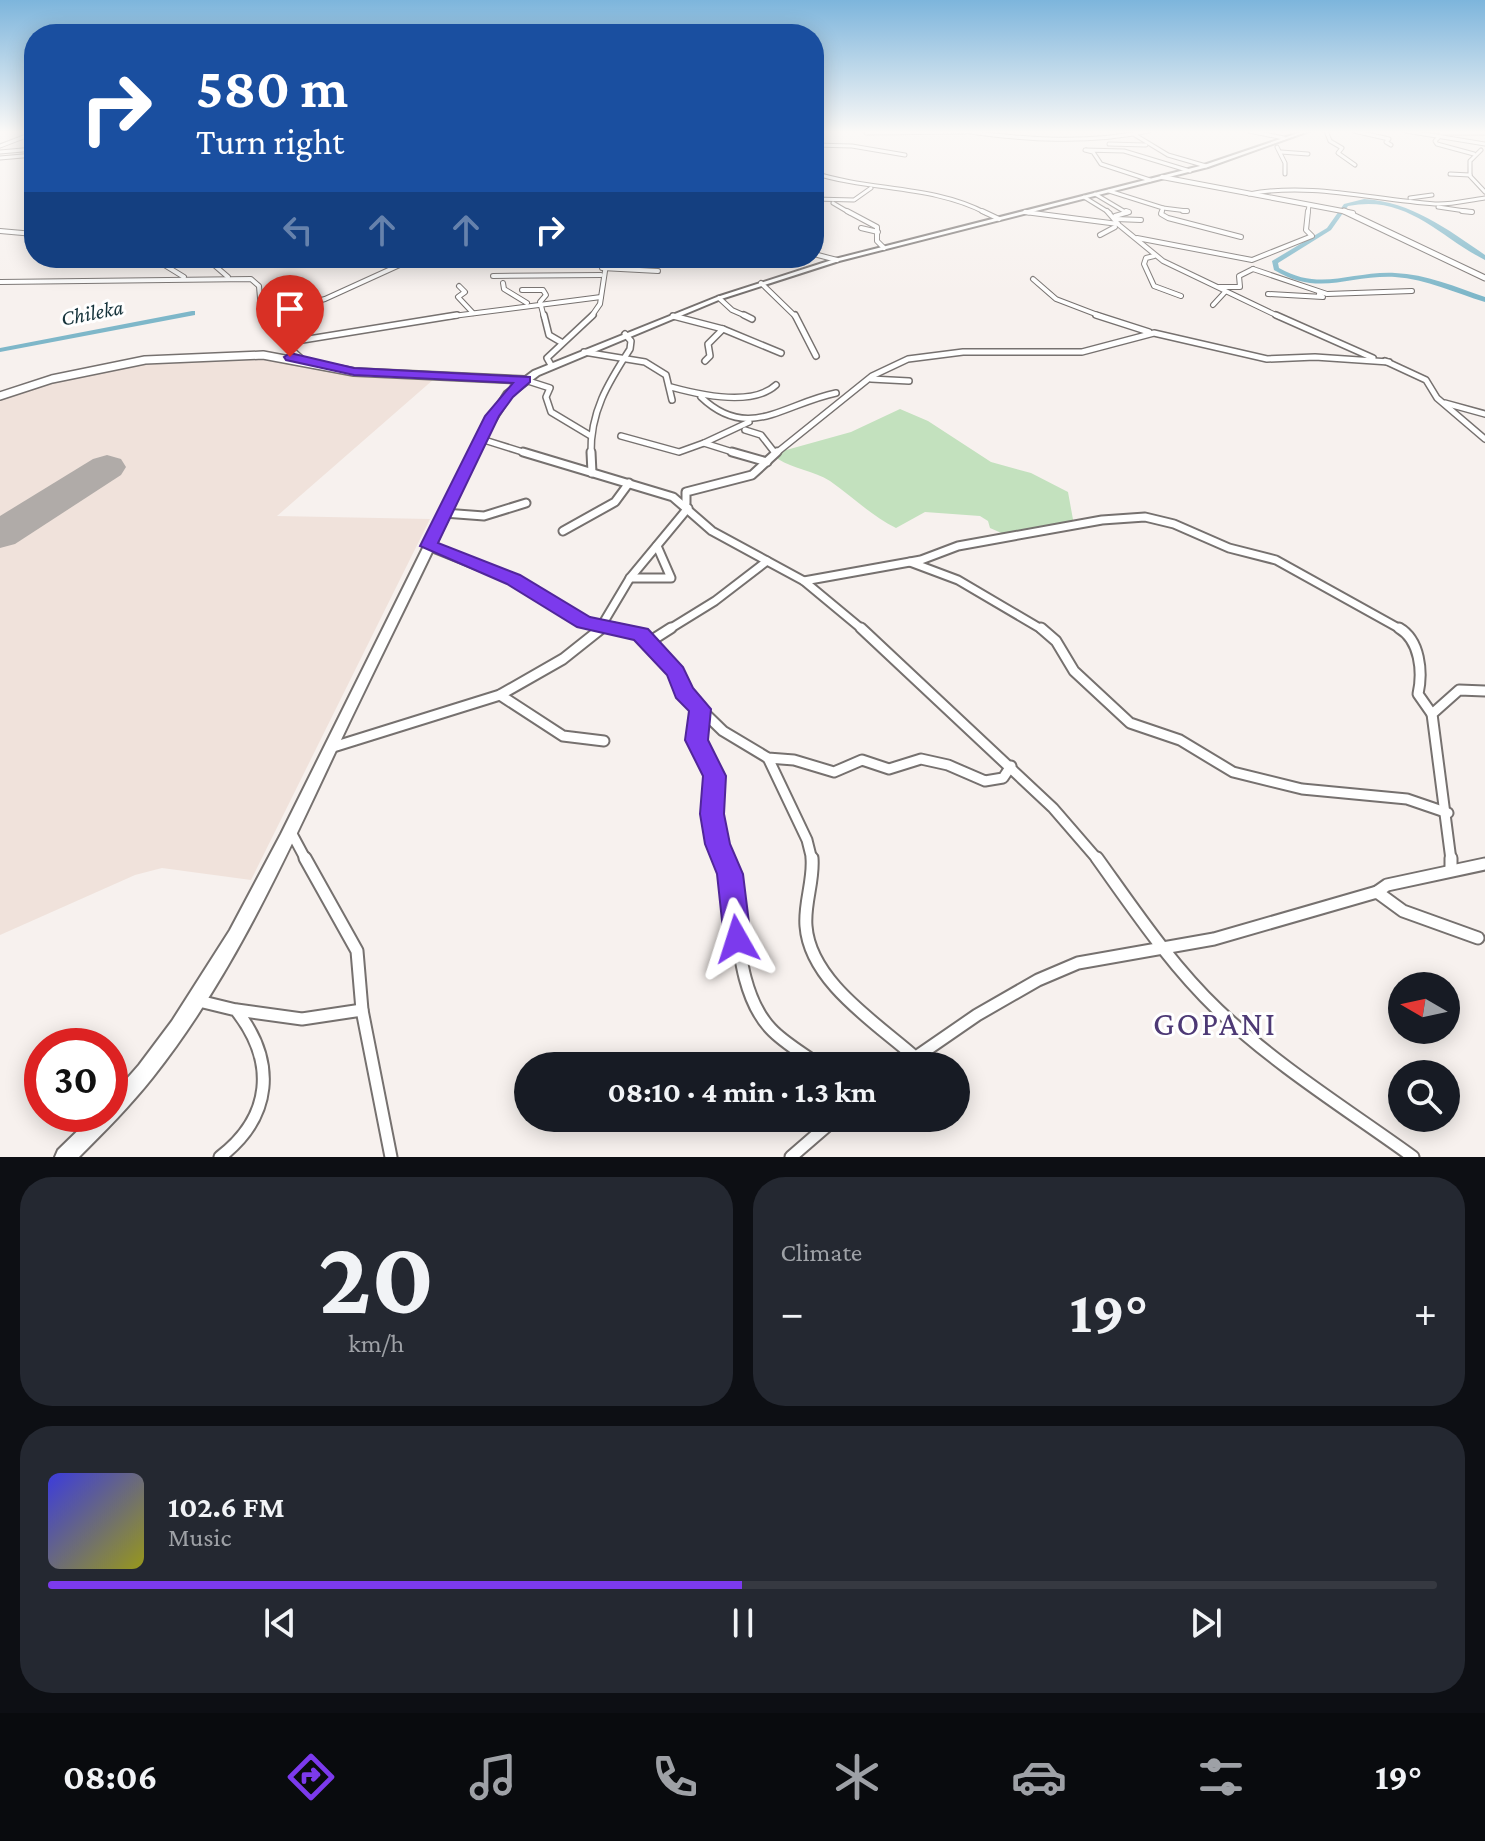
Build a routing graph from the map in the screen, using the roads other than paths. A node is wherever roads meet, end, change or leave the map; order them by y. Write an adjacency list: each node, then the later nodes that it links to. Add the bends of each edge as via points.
1 (850, 185): 4 (street)
2 (1131, 185): 5 (main road)
3 (1202, 185): 7 (street)
4 (874, 188): 13 (street, via 859,198); 20 (street, via 948,195)
5 (1109, 191): 6 (main road); 16 (street)
6 (1095, 194): 9 (main road); 22 (street, via 1129,212)
7 (1248, 194): 11 (street, via 1312,190); 15 (street)
8 (1432, 195): 11 (street)
9 (1084, 197): 18 (main road); 22 (street)
10 (1485, 198): 14 (street)
11 (1404, 199): 14 (street)
12 (824, 201): 13 (street)
13 (833, 203): 26 (street)
14 (1432, 203): 19 (street)
15 (1309, 205): 35 (street, via 1306,230 1312,236 1264,258); 48 (street, via 1350,212)
16 (1163, 208): 17 (street); 30 (street, via 1161,214 1168,218)
17 (1187, 211)
18 (1025, 212): 20 (main road); 22 (street)
19 (1472, 212)
20 (999, 219): 31 (main road)
21 (1141, 220): 22 (street)
22 (1117, 222): 23 (street); 28 (street); 29 (street)
23 (1138, 226)
24 (861, 228): 26 (street)
25 (0, 231): 27 (street)
26 (878, 232): 31 (street, via 877,241)
27 (24, 233)
28 (1100, 235)
29 (1135, 237): 32 (street); 35 (street)
30 (1241, 237)
31 (884, 248): 34 (main road)
32 (1154, 256): 54 (street); 60 (street, via 1144,261 1154,286)
33 (824, 257): 34 (street)
34 (837, 260): 36 (main road)
35 (1247, 260): 42 (street)
36 (824, 264)
37 (169, 268): 46 (street)
38 (221, 268): 47 (street)
39 (392, 268): 67 (street, via 325,299)
40 (602, 268): 43 (street); 44 (street)
41 (811, 268): 52 (main road)
42 (1253, 269): 54 (street, via 1239,276 1240,287); 56 (street)
43 (658, 271)
44 (601, 275): 45 (street); 61 (street)
45 (493, 276)
46 (184, 277): 47 (street); 50 (street)
47 (228, 277): 67 (street, via 258,284)
48 (1485, 278)
49 (1033, 279): 71 (street, via 1079,310)
50 (0, 282)
51 (503, 283): 64 (street, via 502,288)
52 (761, 283): 62 (main road); 77 (street, via 771,298 791,310)
53 (459, 286): 66 (street, via 465,292 459,301)
54 (1215, 287): 58 (street)
55 (522, 290): 63 (street, via 543,290 546,295)
56 (1314, 291): 57 (street); 59 (street, via 1323,297)
57 (1412, 291)
58 (1225, 292): 65 (street); 81 (street, via 1349,350)
59 (1268, 294)
60 (1181, 296)
61 (601, 297): 63 (street); 73 (street, via 586,321)
62 (719, 298): 68 (main road); 69 (street)
63 (540, 302): 64 (street); 73 (street, via 549,335)
64 (529, 304): 66 (street)
65 (1213, 305)
66 (473, 313): 74 (street)
67 (265, 315): 74 (street)
68 (673, 316): 70 (street); 72 (main road)
69 (752, 319)
70 (723, 329): 76 (street); 80 (street, via 708,344 710,356)
71 (1154, 333): 81 (street, via 1267,359); 83 (street, via 1082,352 963,352 908,359)
72 (625, 334): 75 (main road); 78 (street, via 631,345)
73 (561, 342): 82 (street, via 547,358)
74 (284, 343): 79 (street)
75 (582, 352): 78 (street); 82 (main road)
76 (781, 353)
77 (816, 356)
78 (623, 360): 87 (street, via 665,373); 96 (street, via 606,383)
79 (304, 361): 84 (street, via 354,372); 89 (street, via 263,355 145,360)
80 (705, 361)
81 (1389, 362): 92 (street, via 1426,380)
82 (551, 365): 84 (main road)
83 (869, 379): 85 (street); 101 (street)
84 (525, 380): 96 (street, via 550,388 546,394 552,414); 98 (main road, via 500,404)
85 (909, 381)
86 (776, 385): 90 (street, via 767,393)
87 (671, 387): 90 (street); 91 (street)
88 (836, 393): 94 (street)
89 (0, 396)
90 (701, 397): 94 (street, via 722,413)
91 (672, 400)
92 (1441, 402): 93 (street); 99 (street)
93 (1485, 414)
94 (749, 422): 100 (street)
95 (745, 430): 101 (street, via 761,435)
96 (591, 436): 103 (street)
97 (621, 436): 100 (street, via 676,452)
98 (481, 439): 103 (street); 107 (main road)
99 (1485, 439)
100 (704, 443): 102 (street)
101 (775, 453): 102 (street)
102 (767, 462): 106 (street, via 745,479 686,492)
103 (592, 473): 104 (street)
104 (629, 483): 106 (street); 108 (street, via 615,502)
105 (526, 503): 107 (street, via 484,516)
106 (687, 506): 110 (street); 111 (street, via 712,531)
107 (444, 513): 109 (main road)
108 (563, 531)
109 (428, 546): 115 (street, via 513,580); 122 (main road)
110 (657, 546): 113 (street); 113 (street, via 671,578)
111 (767, 561): 114 (street); 116 (street)
112 (907, 562): 114 (street); 120 (street, via 958,546 1102,520 1131,516 1164,521 1229,548 1276,560 1407,633 1421,675 1418,694); 125 (street, via 958,580 1038,626 1056,641 1074,671 1130,723 1180,740 1233,772 1302,789 1407,799)
113 (630, 578): 115 (street)
114 (804, 581): 124 (street)
115 (602, 628): 116 (street, via 638,633); 118 (street, via 563,659)
116 (649, 642): 119 (street)
117 (1485, 691): 120 (street, via 1459,690)
118 (500, 695): 121 (street, via 568,739); 122 (street)
119 (700, 709): 123 (street, via 723,731); 135 (street, via 696,740 714,776 712,814 730,874 740,955 758,1011 771,1029)
120 (1432, 714): 125 (street)
121 (604, 741)
122 (330, 748): 126 (main road)
123 (768, 758): 124 (street, via 834,772 862,760 889,769 921,759 987,782 1003,778); 136 (street, via 810,849 805,922 812,952 832,979)
124 (1011, 766): 131 (street, via 1083,840)
125 (1448, 813): 128 (street)
126 (290, 831): 132 (main road, via 243,925); 134 (street, via 357,951)
127 (1485, 864): 128 (street)
128 (1451, 870): 129 (street)
129 (1377, 892): 130 (street, via 1403,911); 131 (street)
130 (1478, 938)
131 (1163, 950): 137 (street, via 1087,960 1051,974 970,1019); 145 (street, via 1199,992 1259,1046)
132 (197, 1000): 133 (street); 138 (main road)
133 (236, 1010): 134 (street, via 302,1019); 142 (street, via 260,1059 262,1103 235,1145)
134 (362, 1010): 143 (street)
135 (801, 1052)
136 (910, 1052)
137 (924, 1052)
138 (128, 1092)
139 (91, 1132): 141 (main road)
140 (820, 1132): 144 (street)
141 (65, 1157)
142 (220, 1157)
143 (391, 1157)
144 (791, 1157)
145 (1413, 1157)

